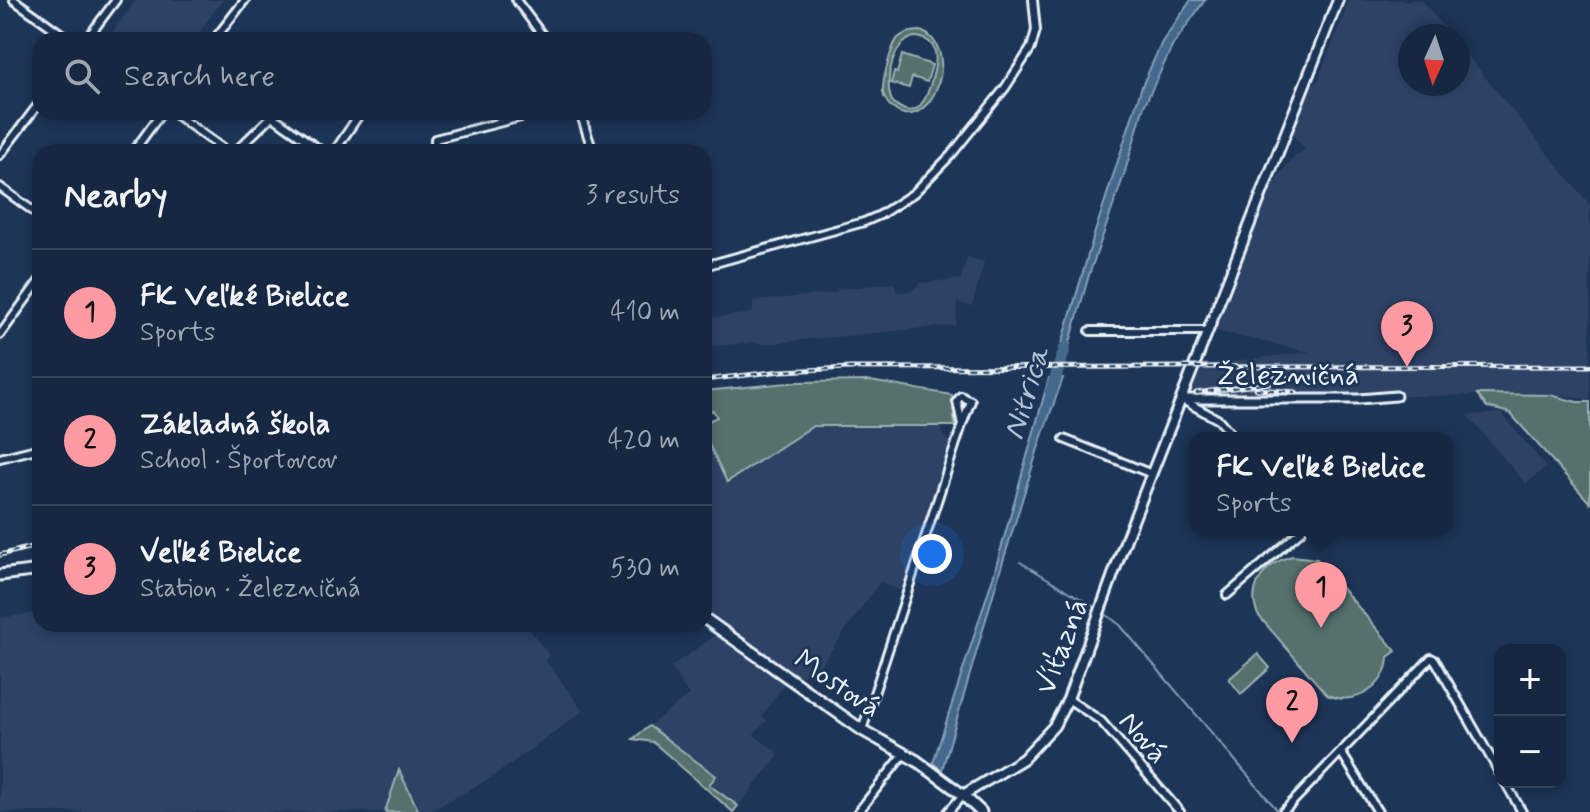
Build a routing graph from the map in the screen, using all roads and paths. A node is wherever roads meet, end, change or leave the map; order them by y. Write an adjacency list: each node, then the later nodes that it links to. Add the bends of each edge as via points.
1 (14, 0): 7 (street)
2 (116, 0): 8 (street)
3 (245, 0): 9 (street)
4 (516, 0): 10 (street)
5 (1033, 0): 29 (street, via 1036,30 1023,63 951,155 903,202 864,222)
6 (1338, 0): 32 (main road, Víťazná)
7 (59, 32)
8 (92, 32)
9 (220, 32)
10 (540, 32)
11 (32, 113): 26 (street)
12 (156, 120): 19 (street)
13 (183, 120): 20 (street)
14 (268, 120): 21 (street)
15 (282, 120): 22 (street)
16 (356, 120): 23 (street)
17 (506, 120): 24 (street, via 435,139)
18 (583, 120): 25 (street)
19 (139, 144)
20 (217, 144)
21 (243, 144)
22 (313, 144)
23 (339, 144)
24 (435, 144)
25 (590, 144)
26 (0, 155)
27 (0, 187): 28 (street)
28 (32, 210)
29 (712, 264)
30 (32, 291): 33 (street)
31 (1090, 331): 32 (street)
32 (1207, 331): 35 (main road, Víťazná)
33 (0, 335)
34 (1396, 396): 35 (street, Železničná)
35 (1181, 399): 37 (street); 41 (main road, Víťazná)
36 (962, 425): 48 (street)
37 (1230, 432)
38 (1064, 439): 41 (street)
39 (32, 450): 40 (street)
40 (0, 458)
41 (1152, 474): 47 (main road, Víťazná)
42 (1295, 536): 45 (street)
43 (32, 571): 44 (main road)
44 (0, 575)
45 (1227, 595)
46 (712, 624): 48 (main road, Mostová)
47 (1068, 699): 53 (main road, Víťazná, via 1054,726 1023,759); 57 (street, Nová, via 1101,721)
48 (862, 730): 50 (main road, Mostová)
49 (1341, 752): 51 (street, via 1431,658); 58 (street); 59 (street)
50 (904, 754): 53 (main road, Mostová); 54 (street)
51 (1494, 763)
52 (1508, 788): 60 (street)
53 (963, 795): 55 (street); 56 (main road)
54 (858, 812)
55 (949, 812)
56 (981, 812)
57 (1180, 812)
58 (1283, 812)
59 (1378, 812)
60 (1522, 812)

